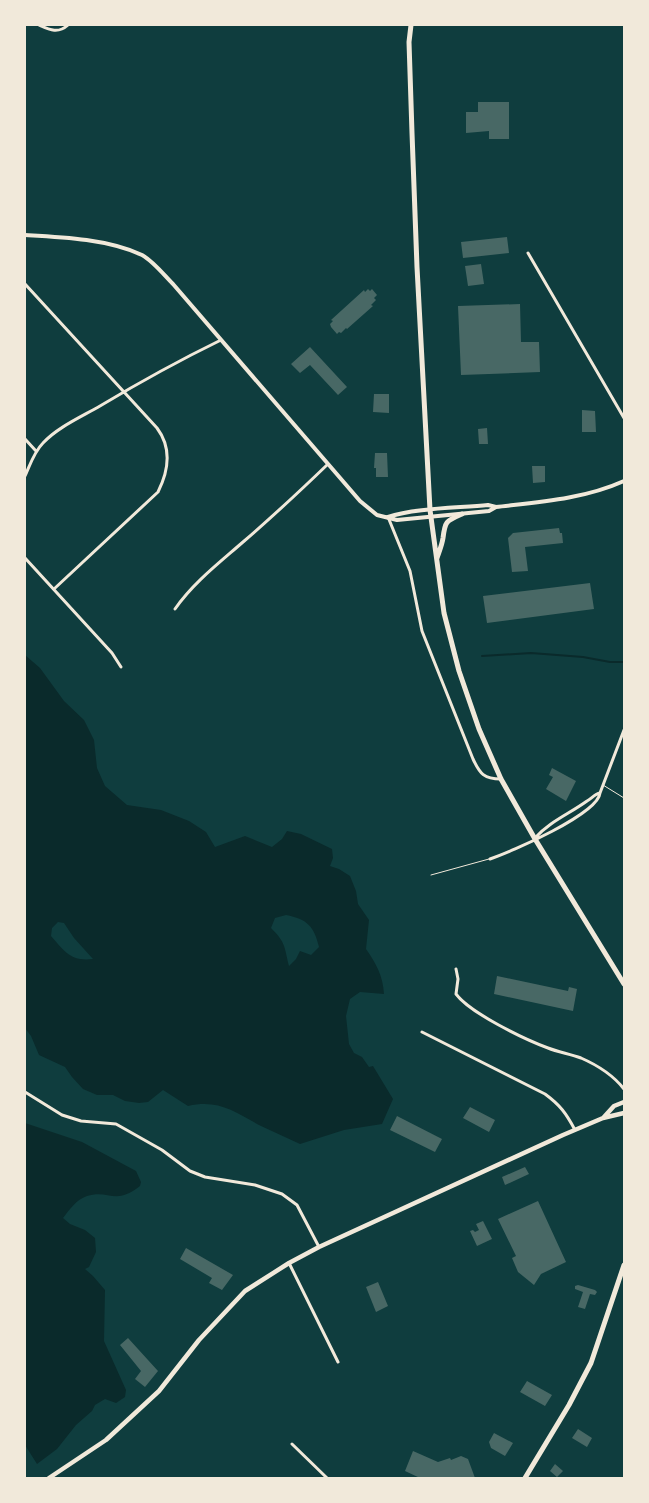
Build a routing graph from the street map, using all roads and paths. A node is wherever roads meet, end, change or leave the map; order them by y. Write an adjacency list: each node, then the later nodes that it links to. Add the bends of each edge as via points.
1 (39, 25): 2 (street, via 53,31)
2 (68, 25)
3 (411, 25): 16 (main road, via 415,219)
4 (25, 235): 7 (street, via 68,237 119,247 144,256)
5 (528, 253): 9 (street)
6 (25, 284): 8 (street)
7 (221, 340): 8 (street); 12 (street)
8 (124, 392): 11 (street, via 57,432); 22 (street, via 165,439 168,453 164,480 158,492)
9 (624, 418)
10 (25, 439): 11 (street)
11 (36, 451): 13 (street)
12 (328, 464): 19 (street, via 365,506); 23 (street, via 200,580)
13 (25, 476)
14 (624, 481): 15 (street, via 580,497)
15 (496, 507): 16 (street); 17 (street, via 489,511)
16 (430, 510): 18 (main road); 19 (street)
17 (462, 514): 18 (street); 21 (main road, via 443,526)
18 (430, 517): 19 (street); 21 (main road)
19 (388, 518): 26 (street, via 410,571 422,631 473,759 479,771 488,778)
20 (25, 558): 22 (street)
21 (437, 561): 26 (main road, via 444,613 458,671)
22 (54, 589): 24 (street)
23 (175, 609)
24 (121, 667)
25 (624, 730): 27 (street)
26 (501, 779): 30 (main road)
27 (603, 785): 28 (street); 29 (lane)
28 (600, 793): 30 (street, via 545,827); 30 (street, via 592,807)
29 (624, 798)
30 (535, 839): 31 (street); 34 (main road)
31 (490, 859): 32 (lane)
32 (431, 875)
33 (456, 969): 36 (street, via 456,994 469,1008 548,1048 581,1058 608,1074)
34 (624, 984)
35 (422, 1032): 41 (street, via 544,1094 566,1112)
36 (624, 1089)
37 (25, 1092): 42 (street, via 62,1115 81,1121 116,1124 205,1178 255,1185 282,1194 297,1205)
38 (624, 1102): 40 (main road, via 614,1106)
39 (624, 1113): 40 (main road)
40 (603, 1118): 41 (main road)
41 (575, 1130): 42 (main road)
42 (319, 1247): 43 (main road)
43 (288, 1263): 45 (street); 47 (main road, via 245,1291 198,1340 160,1391 106,1440)
44 (624, 1265): 49 (main road, via 591,1363)
45 (338, 1362)
46 (292, 1444): 48 (street)
47 (49, 1478)
48 (327, 1478)
49 (525, 1478)

